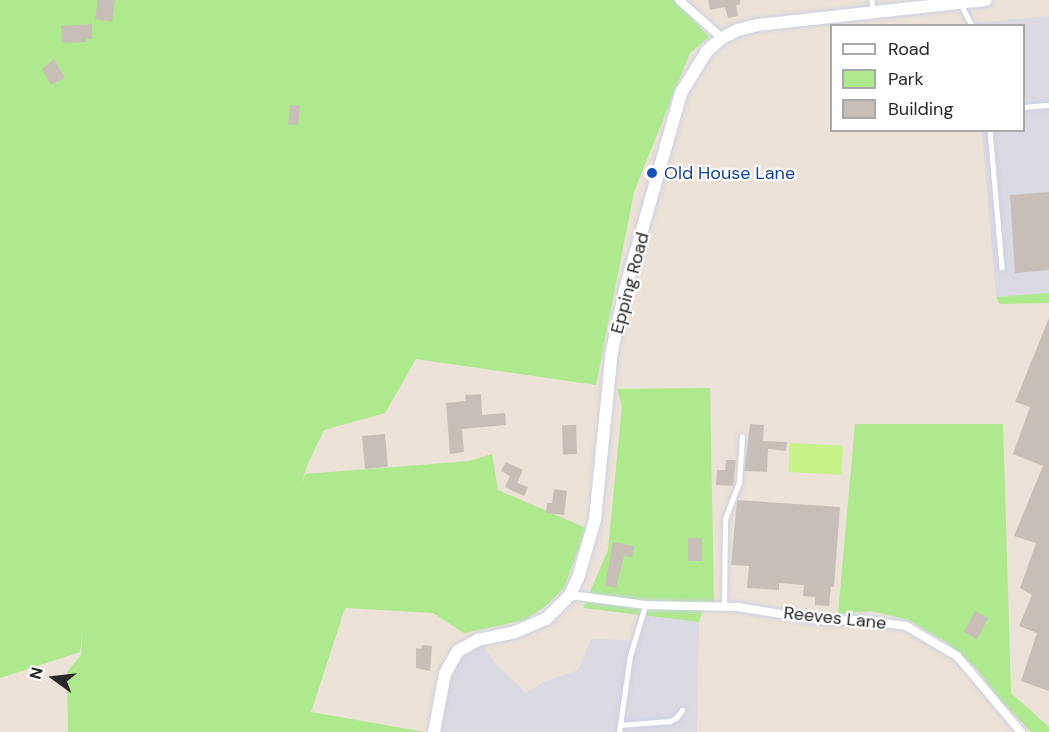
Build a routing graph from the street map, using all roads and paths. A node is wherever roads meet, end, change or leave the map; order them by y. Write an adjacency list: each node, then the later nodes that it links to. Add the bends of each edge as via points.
1 (680, 0): 7 (street)
2 (872, 0): 5 (lane)
3 (986, 0): 4 (main road, Epping Road)
4 (960, 4): 5 (main road, Epping Road); 6 (lane)
5 (873, 13): 7 (main road, Epping Road, via 758,25)
6 (971, 24)
7 (723, 38): 13 (main road, Epping Road, via 707,51 693,71 670,123 612,351 594,519)
8 (1049, 105): 9 (lane)
9 (1025, 107)
10 (990, 132): 11 (lane)
11 (1002, 267)
12 (742, 437): 15 (lane, via 739,483 725,519)
13 (570, 595): 14 (street, Reeves Lane); 18 (main road, Epping Road, via 532,627 478,640 458,651 445,674)
14 (645, 605): 15 (street, Reeves Lane); 17 (lane, via 630,656)
15 (724, 607): 20 (street, Reeves Lane, via 770,610 829,621 863,620 906,626 957,656)
16 (682, 710): 17 (lane, via 674,720)
17 (620, 725): 19 (lane)
18 (434, 732)
19 (619, 732)
20 (1021, 732)

